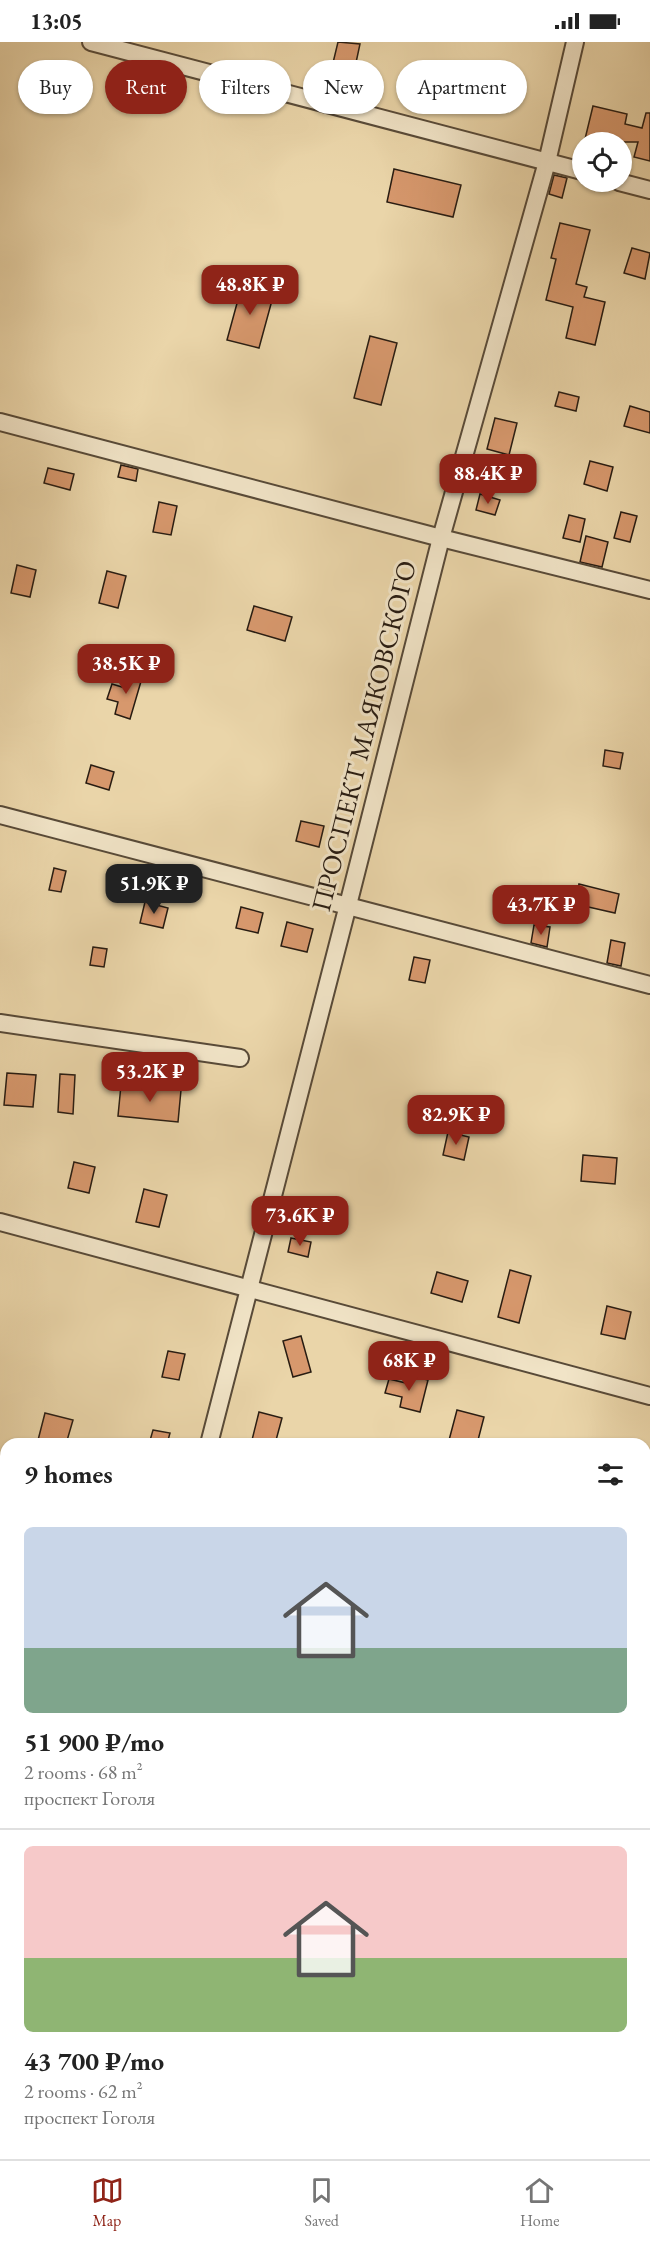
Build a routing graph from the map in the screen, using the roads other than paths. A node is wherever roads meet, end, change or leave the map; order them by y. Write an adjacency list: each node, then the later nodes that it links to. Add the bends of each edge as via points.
1 (91, 42): 3 (street)
2 (575, 42): 3 (street, ПРОСПЕКТ МАЯКОВСКОГО)
3 (547, 162): 4 (street); 8 (street, ПРОСПЕКТ МАЯКОВСКОГО)
4 (572, 168)
5 (632, 185): 6 (street)
6 (650, 190)
7 (0, 422): 8 (street)
8 (441, 538): 9 (street); 11 (street, ПРОСПЕКТ МАЯКОВСКОГО)
9 (650, 590)
10 (0, 815): 11 (street)
11 (348, 905): 12 (street); 16 (street, ПРОСПЕКТ МАЯКОВСКОГО)
12 (650, 985)
13 (0, 1023): 14 (street)
14 (240, 1058)
15 (0, 1222): 16 (street)
16 (248, 1289): 17 (street); 18 (street, ПРОСПЕКТ МАЯКОВСКОГО)
17 (650, 1396)
18 (211, 1438)

